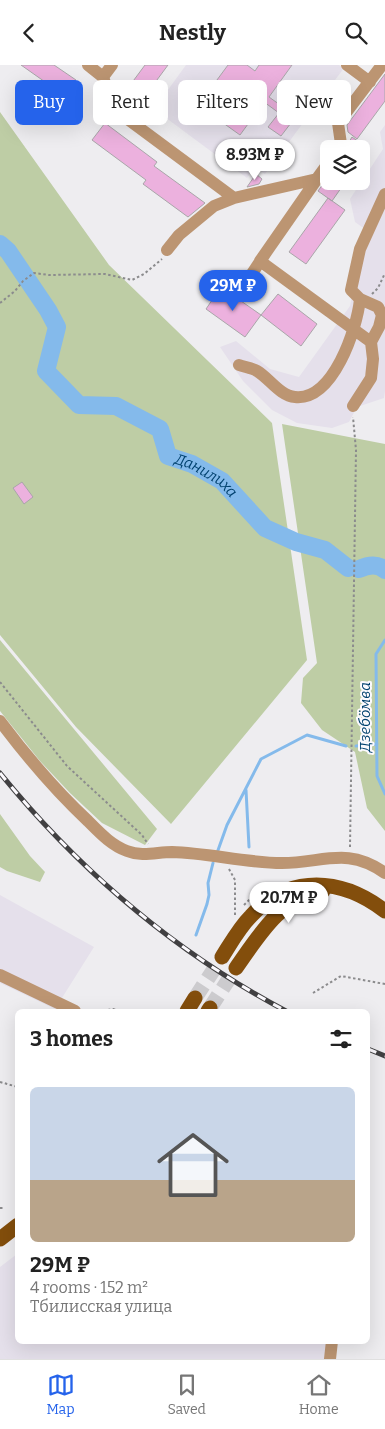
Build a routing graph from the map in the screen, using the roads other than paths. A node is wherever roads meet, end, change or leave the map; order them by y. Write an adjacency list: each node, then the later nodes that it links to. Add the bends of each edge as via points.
1 (88, 65): 5 (street)
2 (112, 65): 5 (street)
3 (347, 65): 6 (street)
4 (382, 65): 6 (street)
5 (103, 77): 11 (street, via 114,109)
6 (370, 82): 7 (street, via 338,123)
7 (340, 140)
8 (320, 175): 9 (street)
9 (317, 179): 11 (street); 13 (street)
10 (385, 194): 15 (street, via 360,249 351,290)
11 (234, 198): 12 (street, via 214,206 179,235)
12 (167, 250)
13 (260, 261): 14 (street, via 247,281); 17 (street)
14 (260, 290)
15 (363, 300): 16 (street); 17 (street)
16 (382, 308): 18 (street, via 379,327)
17 (355, 328): 18 (street); 19 (street, via 334,373 316,392 296,398 257,371)
18 (371, 341): 20 (street, via 370,378)
19 (239, 365)
20 (352, 405)
21 (0, 721): 22 (street, via 70,804 111,843 128,851 283,863 350,857 374,865)
22 (385, 873)
23 (354, 892): 24 (main road); 25 (main road, via 308,885 275,896 250,917); 26 (main road, via 319,892 294,901 266,926)
24 (385, 911)
25 (222, 957)
26 (236, 968)
27 (0, 975): 29 (street)
28 (195, 998): 30 (main road)
29 (71, 1009)
30 (187, 1009)
31 (15, 1227): 32 (main road)
32 (0, 1239)
33 (332, 1344): 34 (street)
34 (330, 1359)

